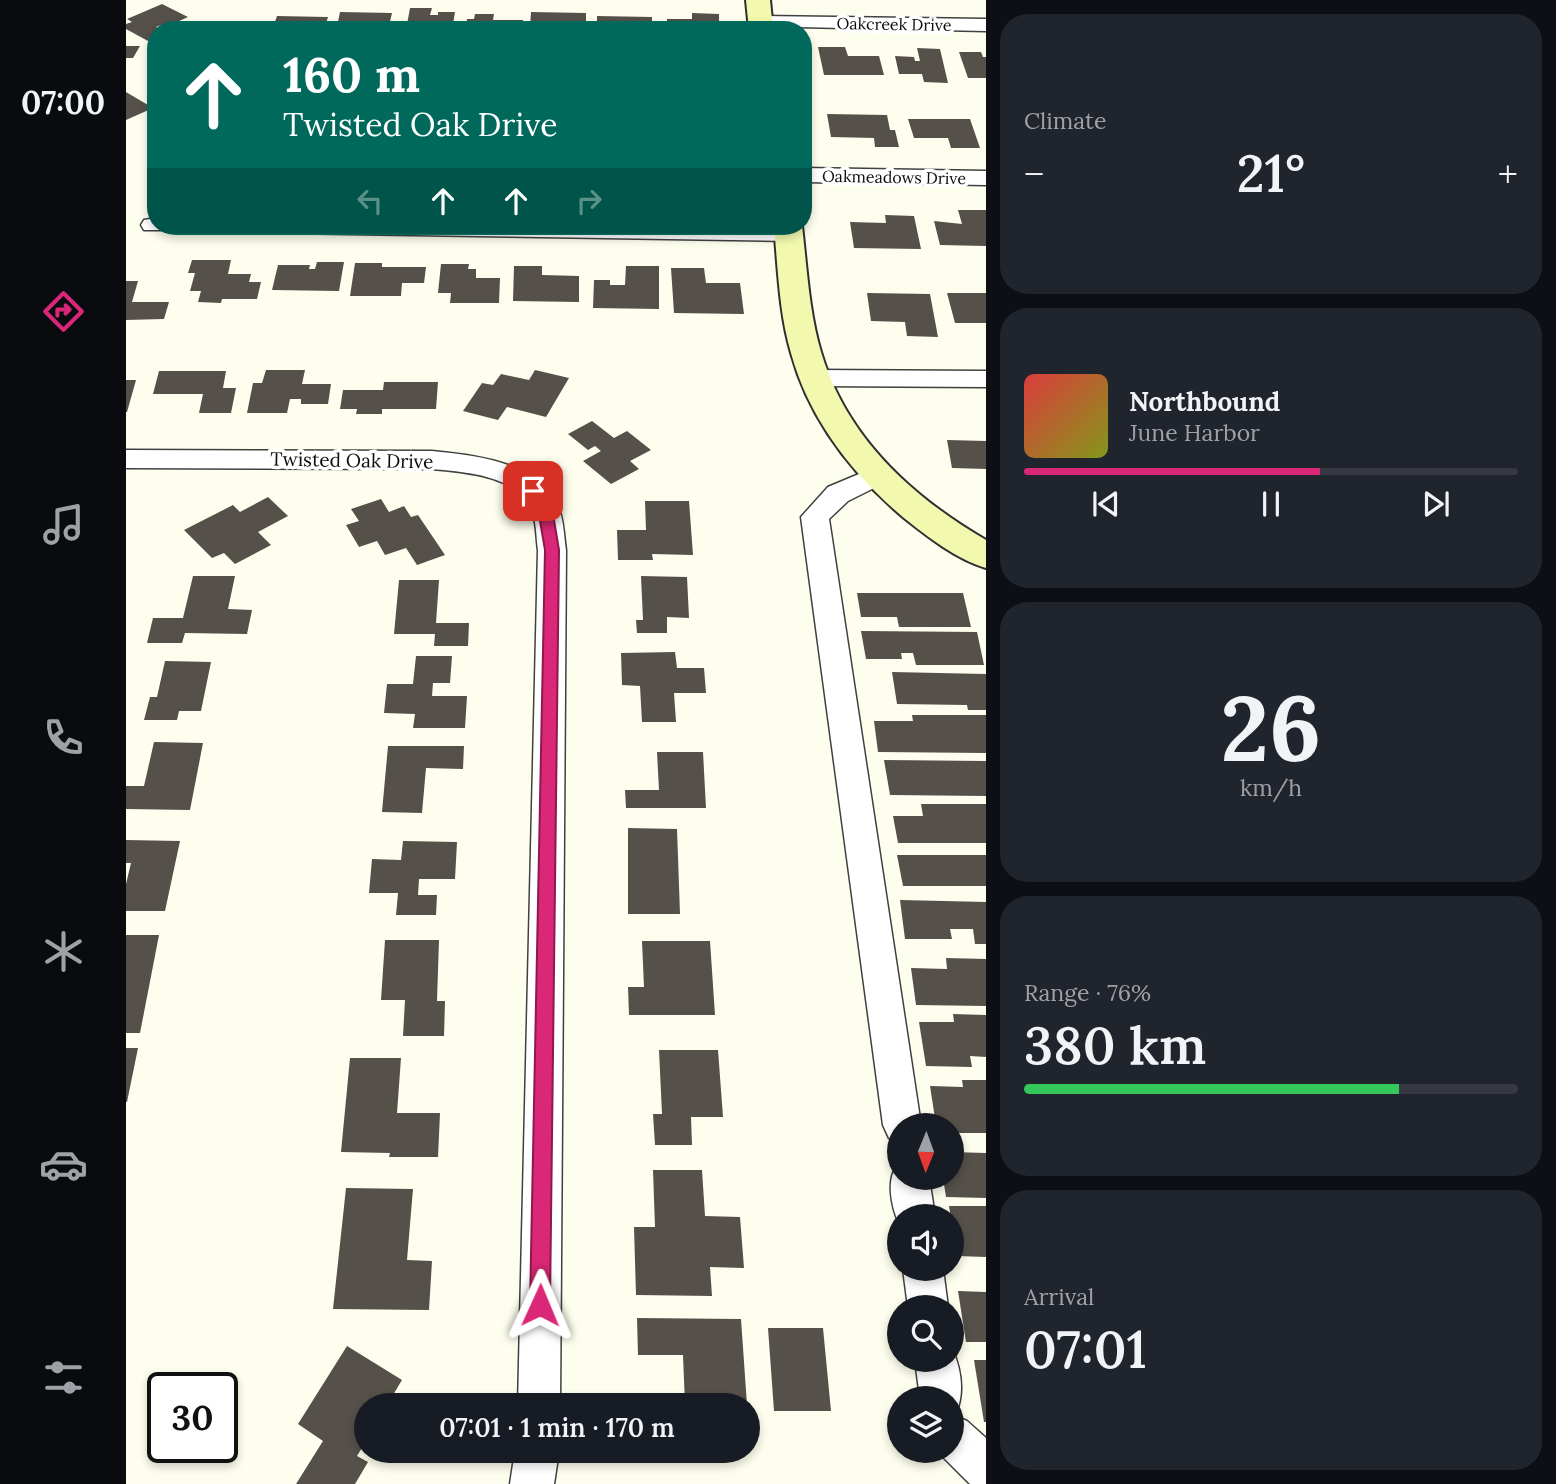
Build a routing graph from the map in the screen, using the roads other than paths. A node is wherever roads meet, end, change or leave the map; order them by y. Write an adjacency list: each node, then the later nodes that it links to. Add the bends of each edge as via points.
1 (760, 17): 2 (street, Oakcreek Drive)
2 (985, 25)
3 (812, 175): 4 (street, Oakmeadows Drive)
4 (985, 178)
5 (789, 235): 6 (street, via 806,353)
6 (815, 378): 7 (street); 9 (street, via 842,431)
7 (985, 379)
8 (126, 458): 12 (street, Twisted Oak Drive, via 468,464 491,469 533,491 545,508 552,550)
9 (878, 475): 10 (street, via 927,520); 11 (street, via 838,494 815,517)
10 (985, 556)
11 (900, 1113)
12 (539, 1393)
13 (964, 1448): 14 (street)
14 (985, 1469)

